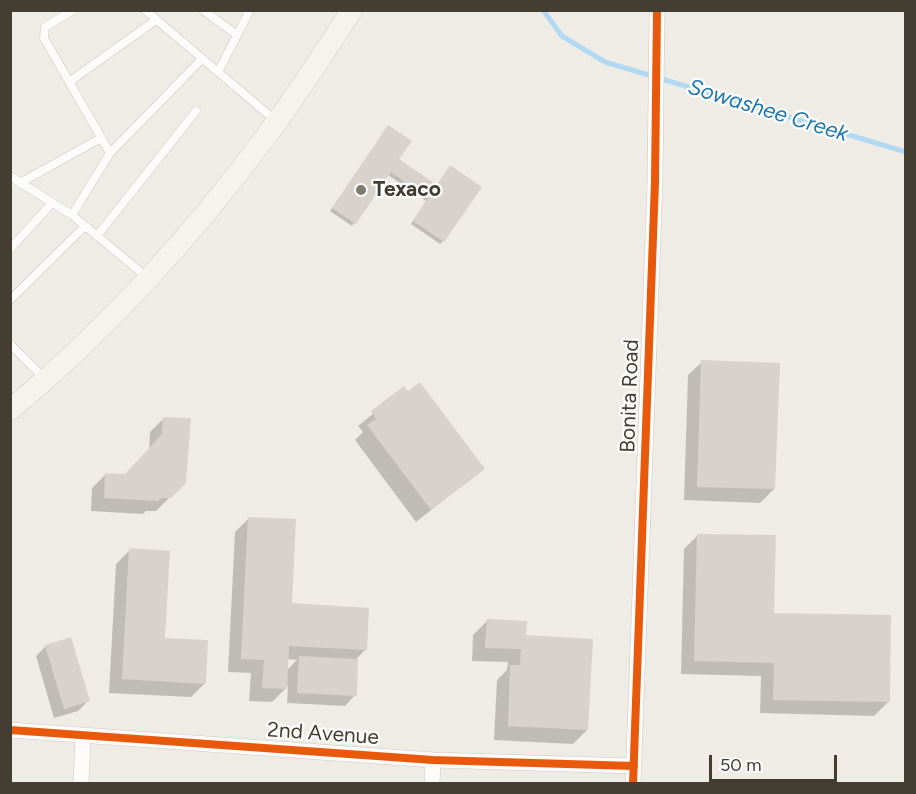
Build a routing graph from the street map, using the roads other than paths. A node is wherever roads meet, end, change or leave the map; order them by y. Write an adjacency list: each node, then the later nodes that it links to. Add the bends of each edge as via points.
1 (73, 10): 11 (lane, via 45,27 44,38)
2 (145, 10): 7 (lane)
3 (203, 10): 8 (lane)
4 (250, 10): 8 (lane)
5 (352, 10): 13 (main road)
6 (657, 10): 31 (street, Bonita Road, via 655,182)
7 (156, 20): 9 (lane); 11 (lane)
8 (237, 35): 10 (lane)
9 (202, 59): 10 (lane); 15 (lane)
10 (218, 72): 13 (lane)
11 (69, 82): 14 (lane)
12 (196, 111): 21 (lane)
13 (277, 122): 23 (main road, via 213,206)
14 (101, 138): 15 (lane); 17 (lane)
15 (110, 153): 19 (lane)
16 (10, 176): 17 (lane)
17 (20, 183): 18 (lane)
18 (52, 203): 19 (lane); 22 (lane)
19 (72, 215): 20 (lane)
20 (85, 226): 21 (lane); 24 (lane)
21 (97, 236): 23 (lane)
22 (10, 249)
23 (149, 279): 26 (main road)
24 (10, 300)
25 (10, 344): 26 (lane)
26 (46, 380): 27 (main road)
27 (10, 410)
28 (10, 730): 29 (street, 2nd Avenue)
29 (83, 735): 30 (street, 2nd Avenue); 32 (street)
30 (433, 760): 31 (street, 2nd Avenue); 33 (street)
31 (634, 766): 34 (street, Bonita Road)
32 (81, 783)
33 (432, 783)
34 (633, 783)

